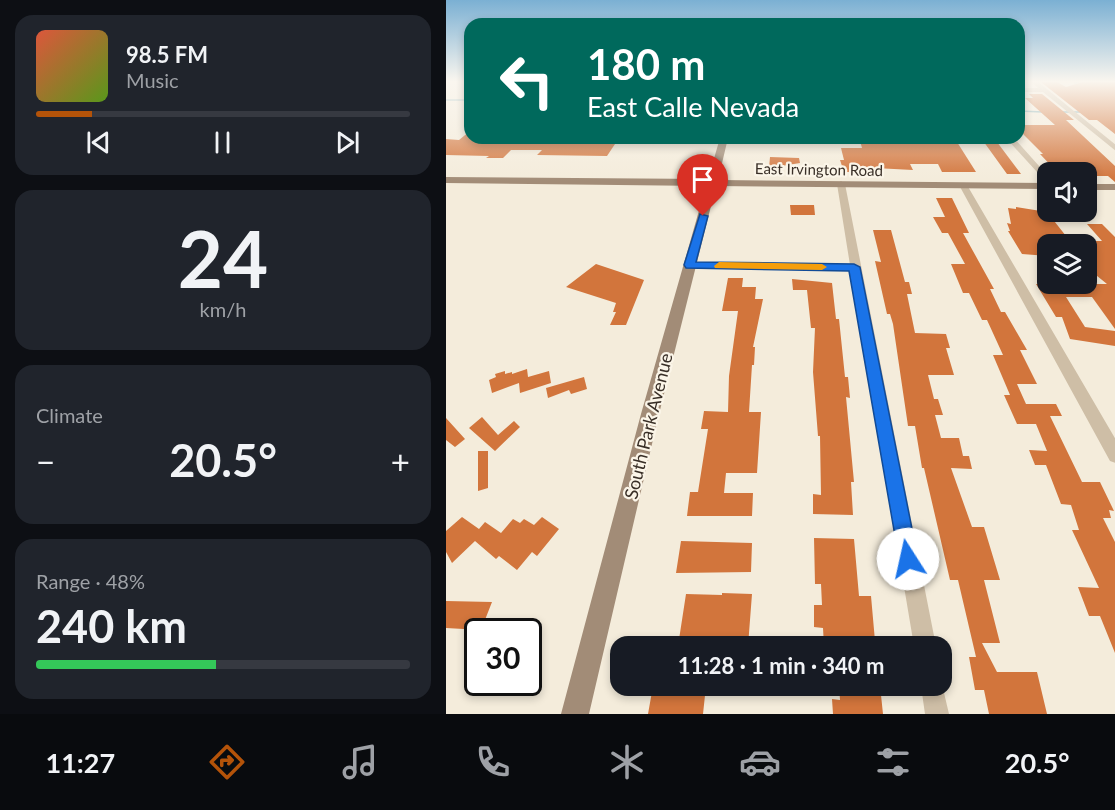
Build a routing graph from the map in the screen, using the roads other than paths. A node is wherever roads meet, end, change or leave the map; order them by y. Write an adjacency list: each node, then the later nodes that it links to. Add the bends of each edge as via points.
1 (1073, 114): 4 (street)
2 (722, 144): 7 (main road, South Park Avenue)
3 (1015, 144): 5 (street)
4 (1115, 149)
5 (1037, 171)
6 (446, 180): 7 (main road, East Irvington Road)
7 (713, 182): 8 (main road, East Irvington Road); 13 (main road, South Park Avenue)
8 (841, 184): 10 (main road, East Irvington Road); 14 (street)
9 (1037, 184): 10 (main road, East Irvington Road)
10 (963, 185): 15 (street)
11 (1097, 187): 12 (main road)
12 (1115, 187)
13 (690, 265): 14 (street); 18 (main road, South Park Avenue)
14 (854, 267): 16 (street)
15 (1115, 456)
16 (923, 636)
17 (934, 696): 19 (street)
18 (575, 714)
19 (937, 714)

